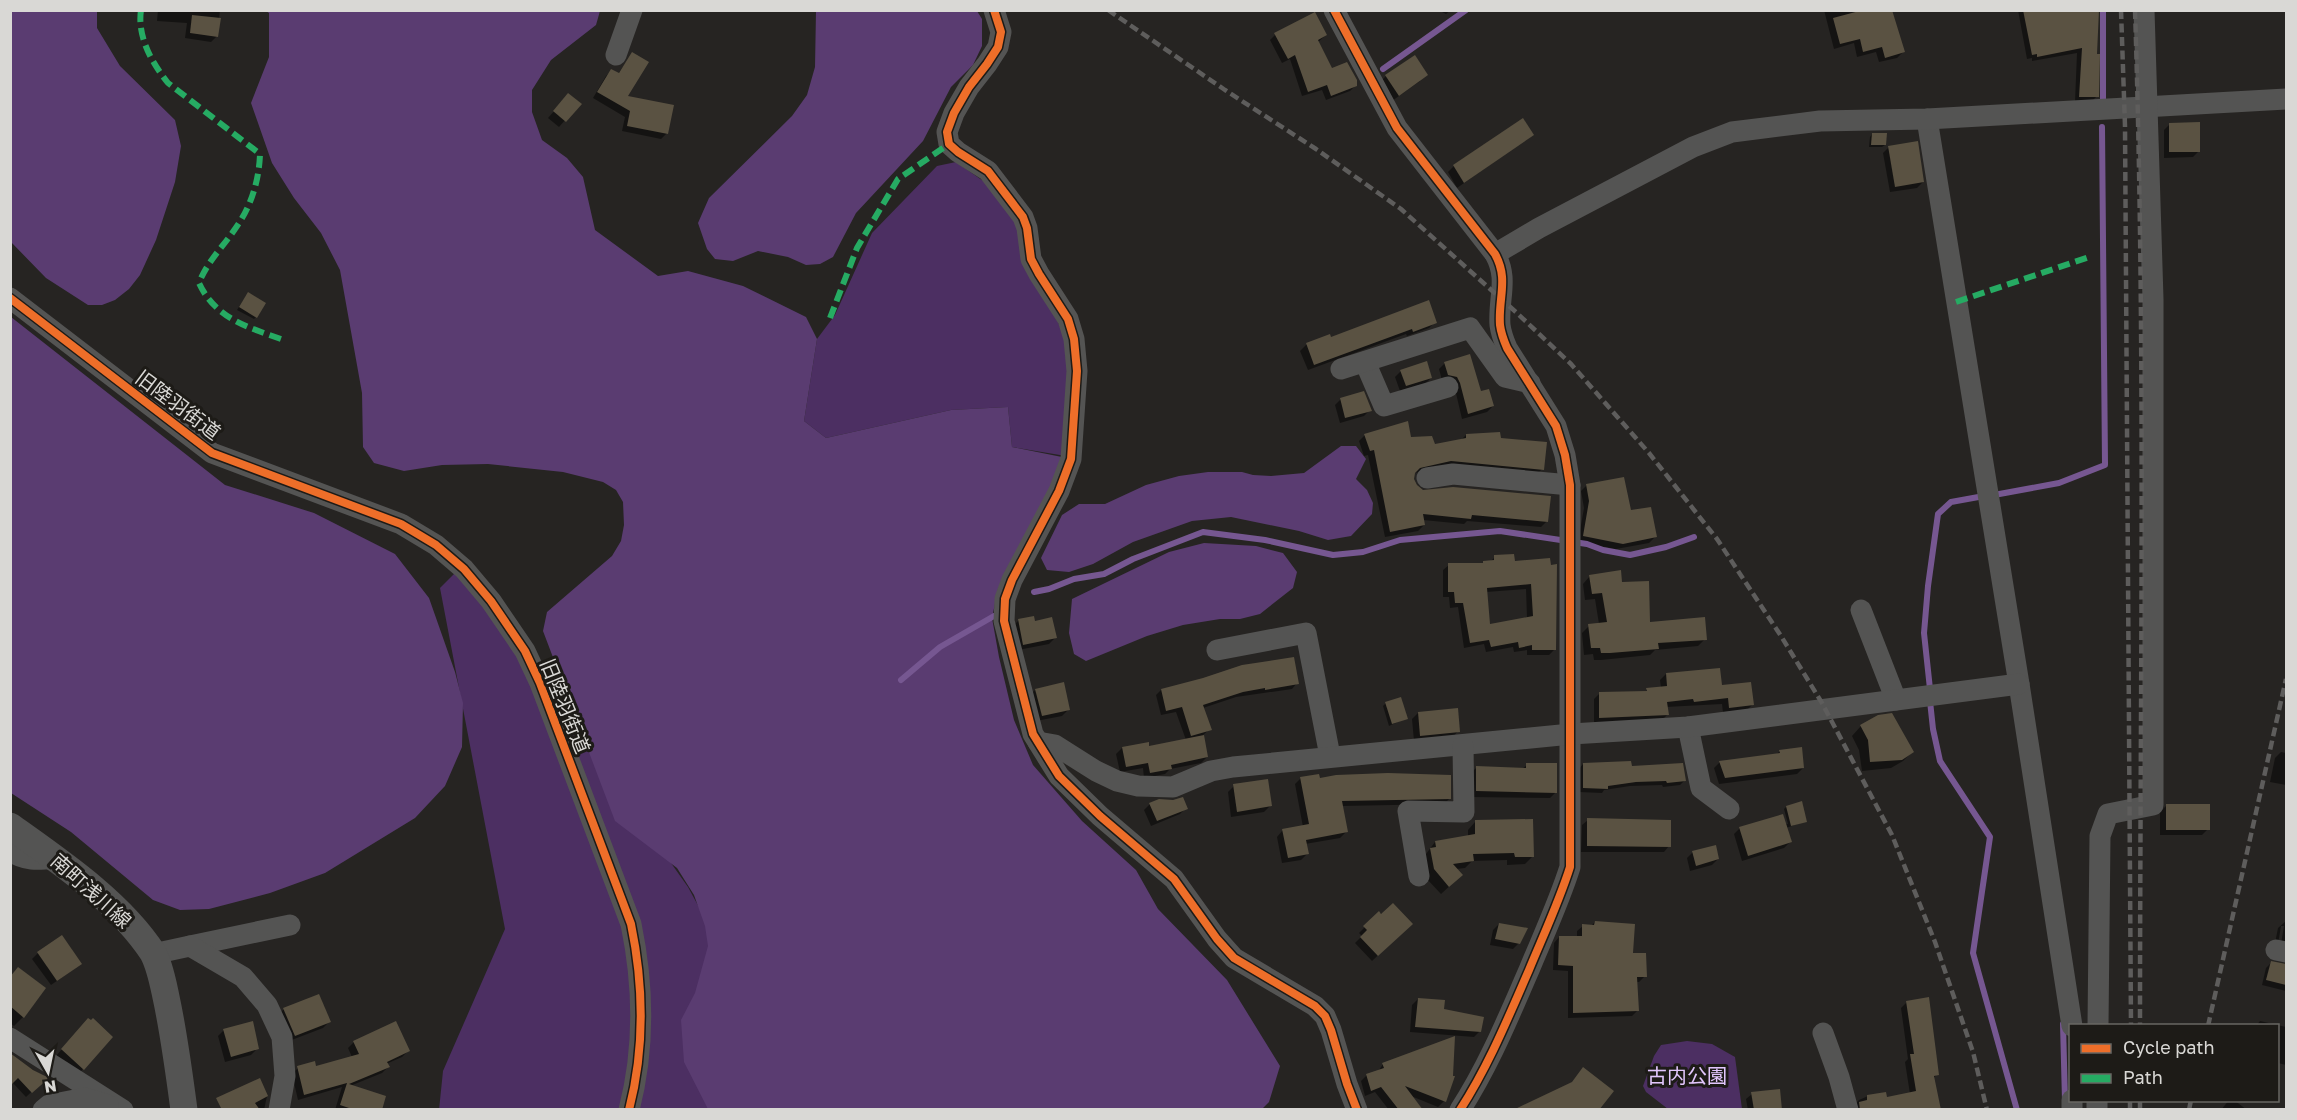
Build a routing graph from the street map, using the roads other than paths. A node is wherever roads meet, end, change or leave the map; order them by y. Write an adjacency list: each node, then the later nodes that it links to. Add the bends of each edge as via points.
1 (632, 10): 5 (street)
2 (994, 10): 23 (street, via 1001,32 998,47 954,112 947,132 949,144 988,171 1023,217 1031,259 1068,319 1077,371 1071,459 1005,599 1004,621 1011,655)
3 (1334, 10): 9 (street, via 1397,128)
4 (2144, 10): 7 (street)
5 (616, 55)
6 (2286, 99): 7 (street)
7 (2148, 108): 8 (street); 35 (street, via 2153,299 2153,805 2108,814 2100,836)
8 (1927, 119): 9 (street, via 1820,121 1732,132 1683,152); 19 (street)
9 (1495, 254): 13 (street, via 1504,279 1500,301 1502,334)
10 (10, 298): 42 (street, 旧陸羽街道, via 212,453 401,524 436,545 464,569 491,601 525,651 540,683 631,924 638,960 642,1025)
11 (1365, 362): 12 (street); 13 (street, via 1470,328 1505,377); 14 (street, via 1384,406)
12 (1341, 369)
13 (1530, 383): 16 (street, via 1556,426)
14 (1448, 387)
15 (1426, 478): 16 (street, via 1453,474)
16 (1570, 485): 22 (street)
17 (1861, 610): 20 (street)
18 (1217, 650): 25 (street, via 1306,633)
19 (2019, 684): 20 (street); 34 (street)
20 (1896, 700): 21 (street)
21 (1688, 727): 22 (street); 26 (street, via 1701,788)
22 (1571, 734): 24 (street); 44 (street, via 1570,867 1505,1027)
23 (1038, 742): 25 (street, via 1055,745 1117,781 1158,787 1173,787 1211,771 1233,767); 43 (street, via 1059,776 1174,879 1234,958 1315,1006 1325,1016)
24 (1463, 746): 25 (street); 30 (street, via 1464,812 1408,811)
25 (1330, 756)
26 (1729, 809)
27 (10, 826): 29 (street, 南町浅川線)
28 (10, 851): 29 (street, via 38,860)
29 (55, 858): 33 (street, 南町浅川線, via 98,892)
30 (1419, 876)
31 (290, 925): 32 (street)
32 (190, 946): 33 (street); 41 (street, via 243,977 267,1005 282,1037 285,1076)
33 (153, 954): 40 (street, 南町浅川線, via 175,1040)
34 (2072, 1024)
35 (2098, 1024)
36 (1823, 1033): 45 (street)
37 (10, 1038): 39 (street)
38 (43, 1110): 39 (street, via 49,1105 85,1098)
39 (123, 1110)
40 (184, 1110)
41 (279, 1110)
42 (629, 1110)
43 (1358, 1110)
44 (1460, 1110)
45 (1848, 1110)

